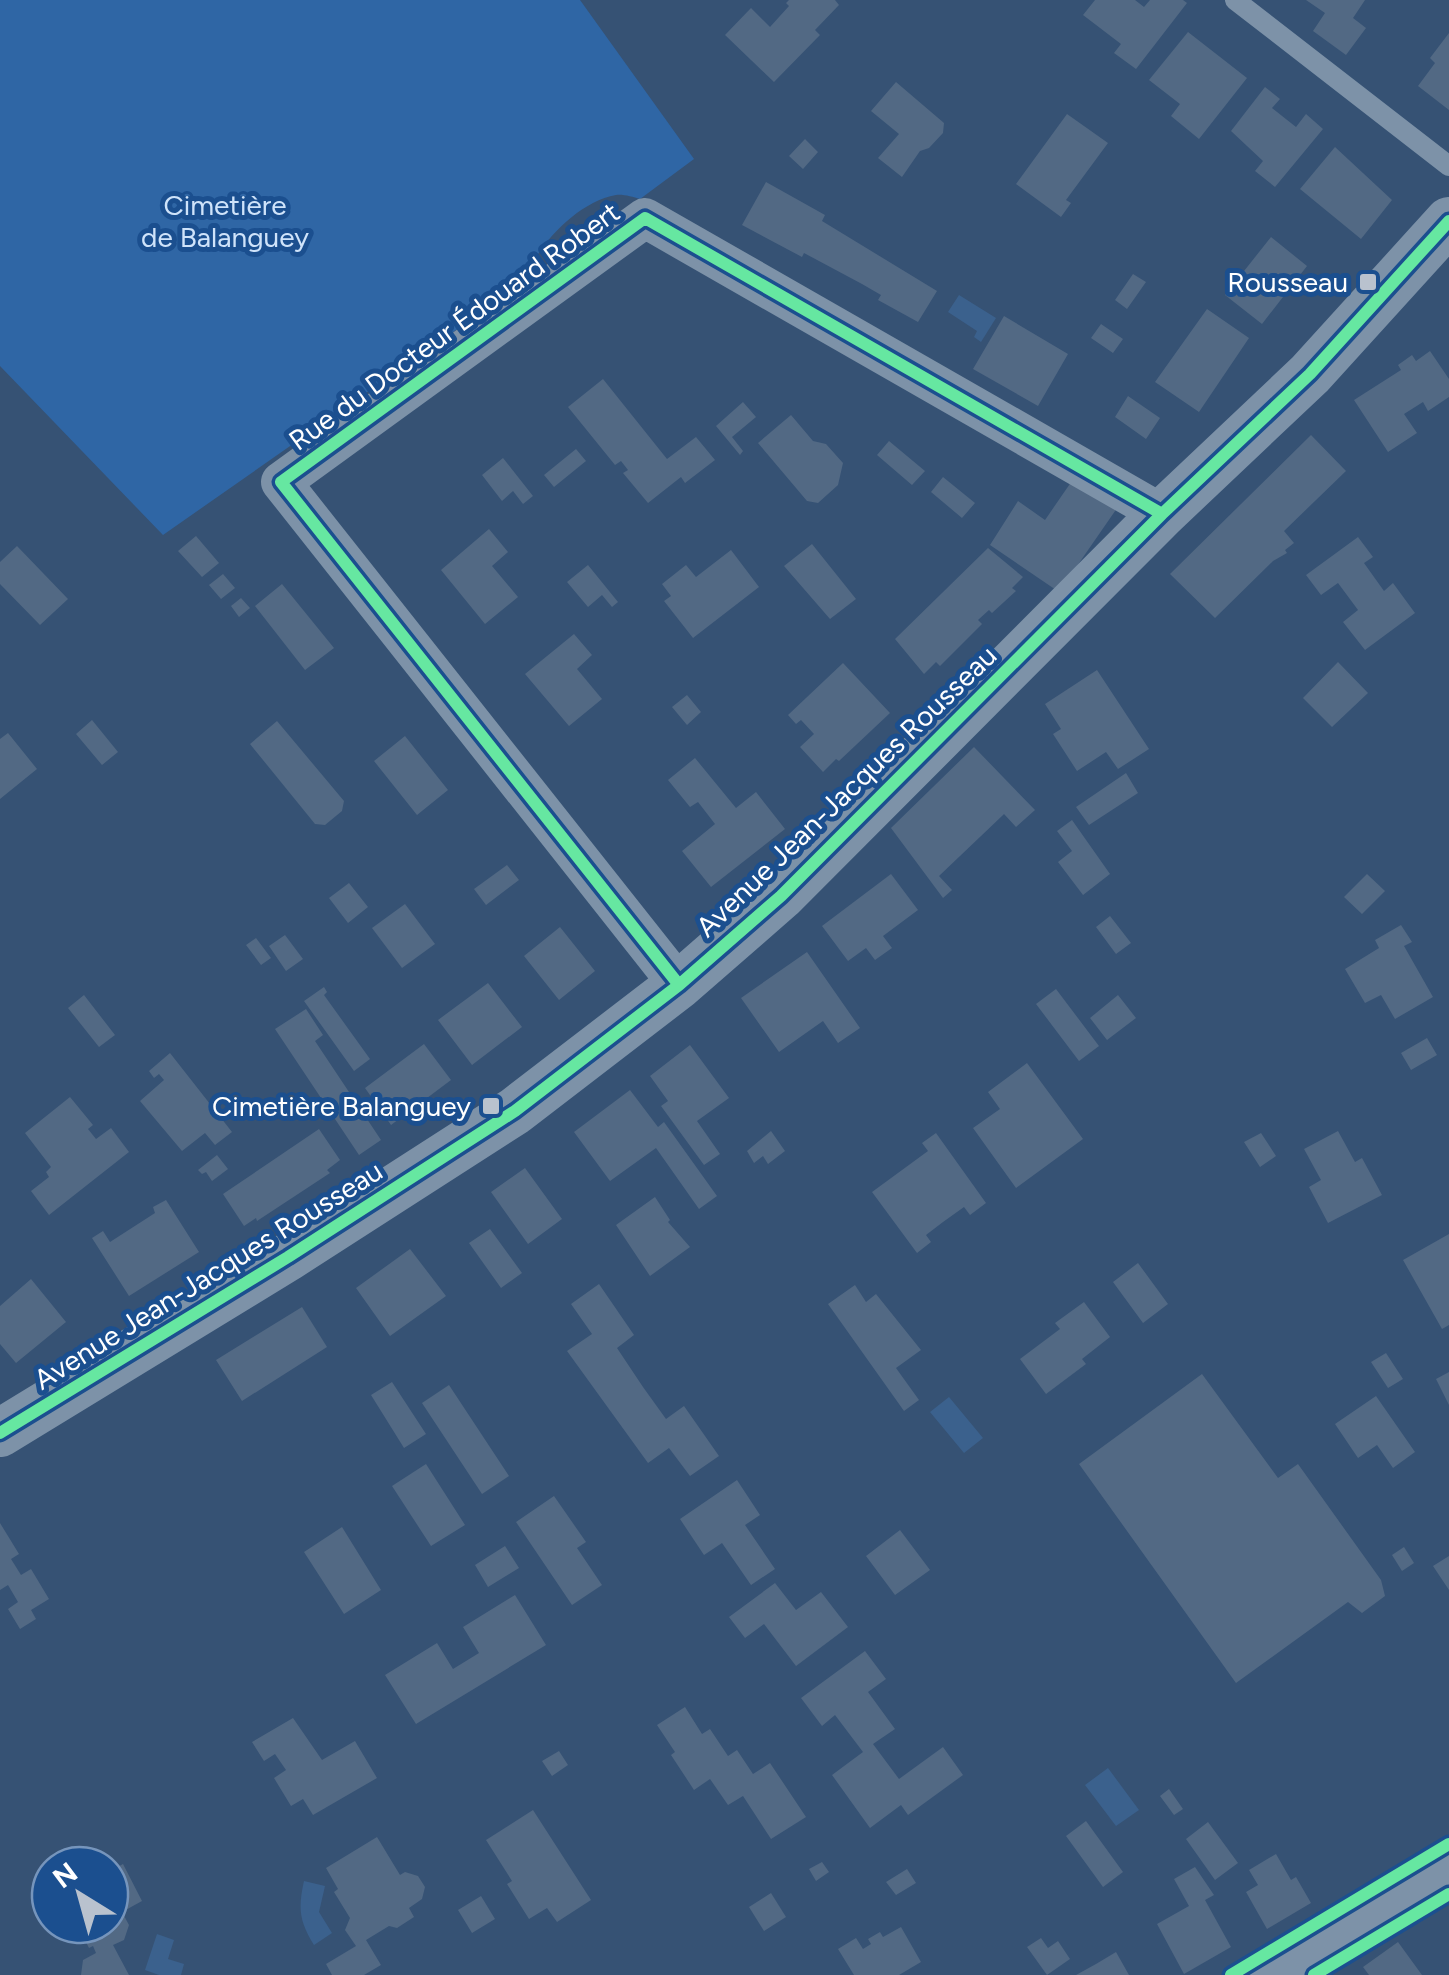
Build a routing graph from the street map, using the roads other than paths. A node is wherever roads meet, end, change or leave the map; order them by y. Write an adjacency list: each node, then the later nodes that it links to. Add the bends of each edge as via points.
1 (1235, 0): 2 (lane)
2 (1449, 166)
3 (1449, 222): 4 (street, Avenue Jean-Jacques Rousseau, via 1310,374)
4 (1162, 514): 5 (street, Avenue Jean-Jacques Rousseau, via 781,896); 5 (street, Rue du Docteur Édouard Robert, via 646,218 281,482)
5 (679, 985): 6 (street, Avenue Jean-Jacques Rousseau, via 515,1111)
6 (0, 1433)
7 (1449, 1869): 8 (street)
8 (1271, 1975)

